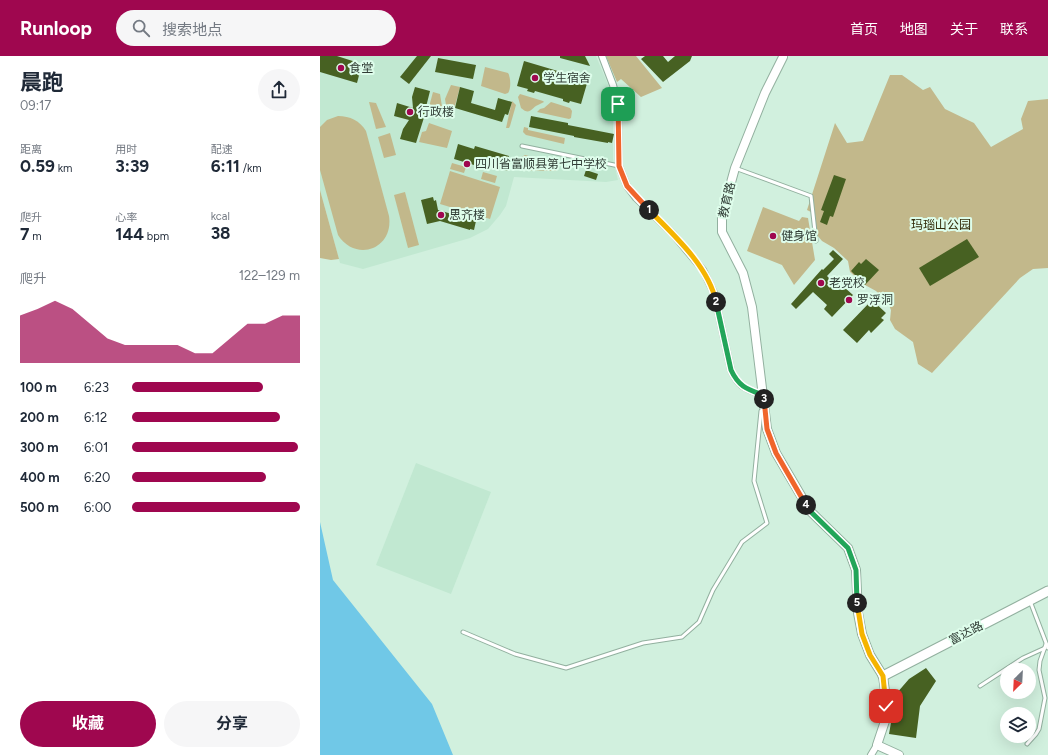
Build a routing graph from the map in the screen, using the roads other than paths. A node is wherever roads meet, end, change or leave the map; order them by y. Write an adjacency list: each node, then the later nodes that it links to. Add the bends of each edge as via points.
1 (602, 56): 4 (street, via 618,104)
2 (784, 56): 5 (street, 教育路, via 765,93)
3 (522, 146): 4 (lane)
4 (619, 166): 7 (street, via 627,186 636,198 673,234 703,270 714,293 731,370 736,381 745,388)
5 (735, 168): 6 (lane, via 811,196); 7 (street, 教育路, via 722,215 722,232 743,274 752,307)
6 (816, 241)
7 (763, 395): 10 (lane, via 754,481 767,523 742,542 713,590 699,622 682,637 643,643 566,668 515,654); 12 (street, 教育路, via 767,429 776,453 810,511 848,548 856,570 858,613 862,634 870,655)
8 (1048, 591): 9 (main road, 富达路)
9 (1030, 601): 11 (lane); 12 (main road, 富达路)
10 (463, 632)
11 (1047, 648): 13 (lane, via 1023,658); 14 (lane, via 1040,661 1039,670 1045,698 1039,729)
12 (883, 676): 15 (street, via 885,721)
13 (980, 686)
14 (1027, 744)
15 (877, 745): 16 (street); 17 (street)
16 (871, 755)
17 (899, 755)

